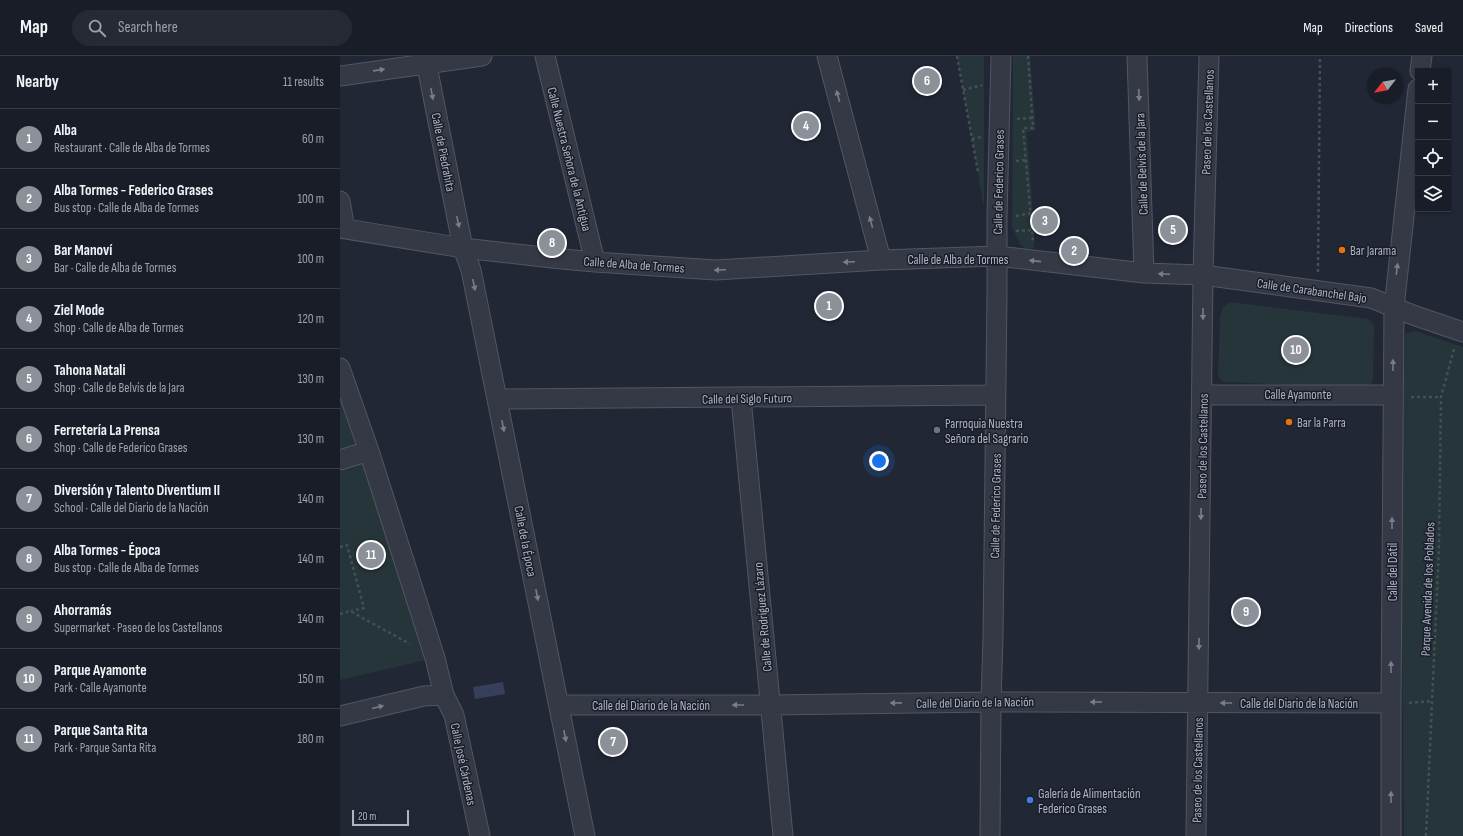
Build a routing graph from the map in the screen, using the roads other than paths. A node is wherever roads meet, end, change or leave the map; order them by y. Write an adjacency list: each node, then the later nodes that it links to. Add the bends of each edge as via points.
1 (482, 56): 8 (street)
2 (545, 56): 17 (street, Calle Nuestra Señora de la Antigua)
3 (827, 56): 16 (street, one-way to 3)
4 (1001, 56): 15 (street, Calle de Federico Grases)
5 (1138, 56): 18 (street, Calle de Belvís de la Jara, one-way to 18)
6 (1209, 56): 19 (street, Paseo de los Castellanos)
7 (1422, 56): 9 (street)
8 (425, 60): 10 (street, one-way to 8); 14 (street, Calle de Piedrahíta, one-way to 14)
9 (1420, 68)
10 (340, 76)
11 (1416, 104): 20 (street, Calle del Dátil, one-way to 11)
12 (340, 202): 13 (street)
13 (343, 229): 14 (street, Calle de Alba de Tormes)
14 (463, 248): 17 (street, Calle de Alba de Tormes); 27 (street, Calle de la Época, one-way to 27, via 471,270)
15 (998, 256): 16 (street, Calle de Alba de Tormes); 18 (street, Calle de Alba de Tormes, one-way to 15); 23 (street, Calle de Federico Grases)
16 (881, 260): 17 (street, Calle de Alba de Tormes, one-way to 17, via 716,270)
17 (595, 262)
18 (1144, 273): 19 (street, Calle de Alba de Tormes, one-way to 18)
19 (1203, 275): 20 (street, Calle de Carabanchel Bajo, via 1371,298); 24 (street, Paseo de los Castellanos, one-way to 24)
20 (1394, 308): 21 (street, Calle de Carabanchel Bajo); 25 (street, Calle del Dátil, one-way to 20)
21 (1459, 338)
22 (340, 368): 28 (street, Calle José Cárdenas)
23 (996, 395): 26 (street, Calle del Siglo Futuro); 31 (street, Calle de Federico Grases)
24 (1202, 395): 25 (street, Calle Ayamonte); 32 (street, Paseo de los Castellanos, one-way to 32)
25 (1398, 396): 33 (street, Calle del Dátil, one-way to 25)
26 (741, 398): 27 (street, Calle del Siglo Futuro); 35 (street, Calle de Rodríguez Lázaro)
27 (498, 399): 34 (street, Calle de la Época, one-way to 34)
28 (369, 451): 29 (street); 30 (street, Calle José Cárdenas, via 435,658)
29 (340, 460)
30 (444, 695): 36 (street, one-way to 30, via 424,696); 37 (street, Calle José Cárdenas, via 454,714)
31 (991, 702): 32 (street, Calle del Diario de la Nación, one-way to 31); 35 (street, Calle del Diario de la Nación, one-way to 35); 40 (street, Calle de Federico Grases)
32 (1198, 702): 33 (street, Calle del Diario de la Nación, one-way to 32); 41 (street, Paseo de los Castellanos)
33 (1397, 703): 42 (street, Calle del Dátil, one-way to 33)
34 (559, 706): 35 (street, Calle del Diario de la Nación, one-way to 34); 38 (street, Calle de la Época, one-way to 38)
35 (770, 706): 39 (street, Calle de Rodríguez Lázaro)
36 (340, 716)
37 (480, 836)
38 (584, 836)
39 (783, 836)
40 (990, 836)
41 (1196, 836)
42 (1391, 836)

